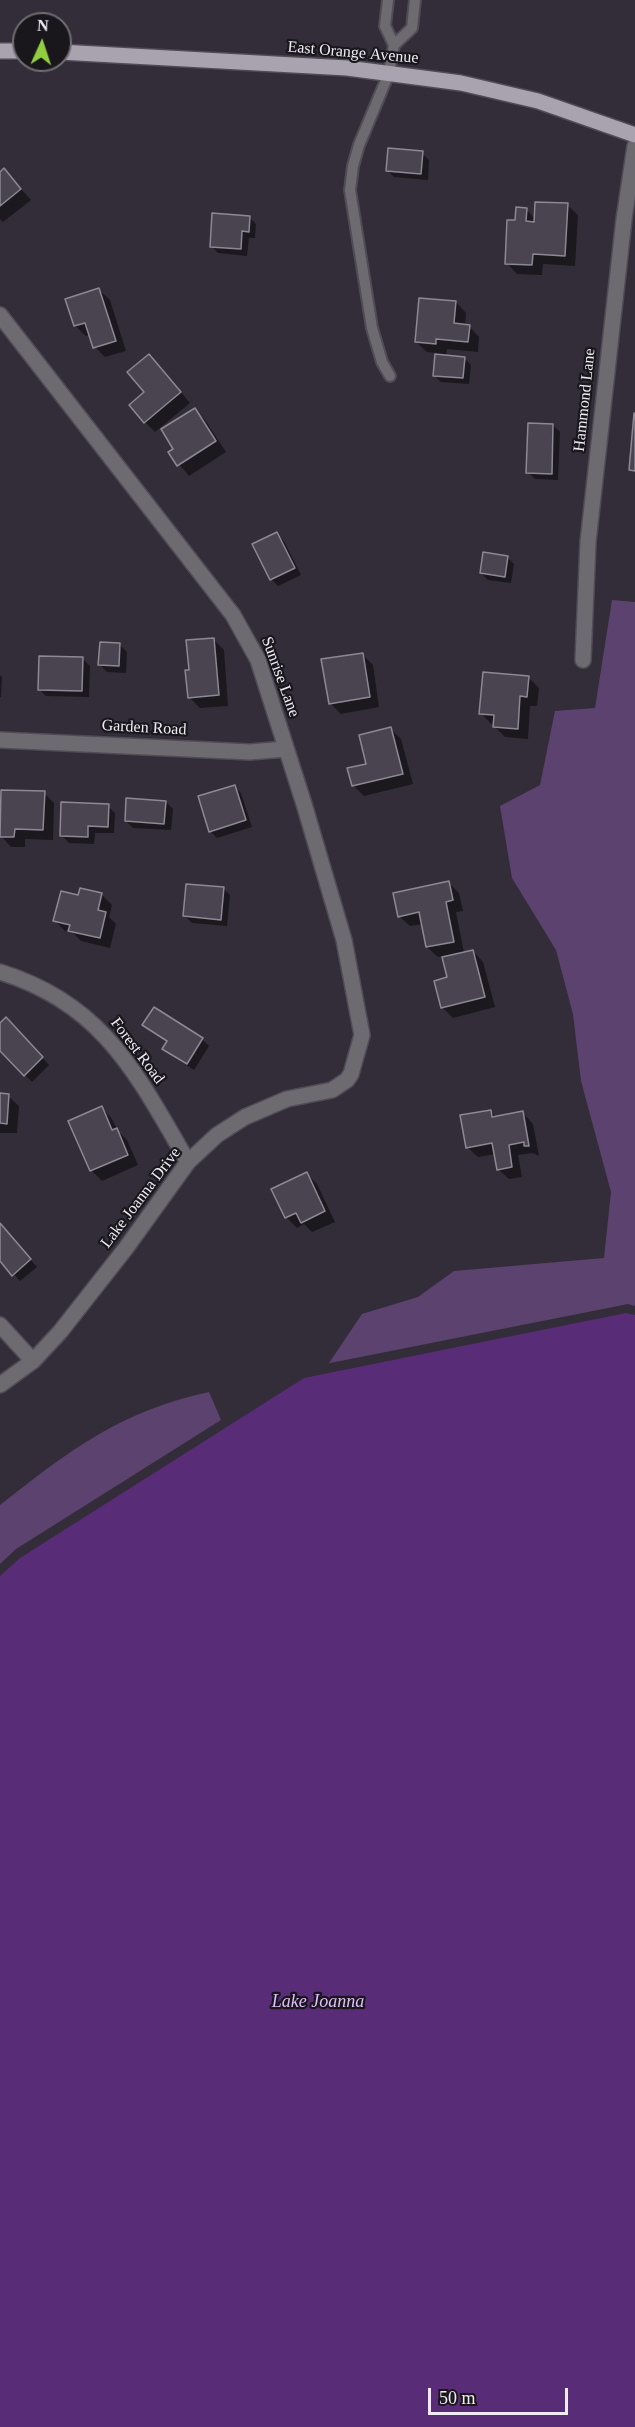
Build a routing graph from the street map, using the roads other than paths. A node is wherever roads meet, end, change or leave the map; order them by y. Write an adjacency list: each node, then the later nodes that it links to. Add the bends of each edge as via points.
1 (388, 0): 3 (lane, via 385,26)
2 (415, 0): 3 (lane, via 412,28)
3 (394, 45): 5 (lane)
4 (72, 53): 5 (main road, East Orange Avenue)
5 (389, 73): 6 (main road, East Orange Avenue, via 461,83 538,101); 9 (lane, via 359,145 350,190 372,328)
6 (635, 135)
7 (635, 146): 10 (street, Hammond Lane, via 588,542)
8 (0, 315): 12 (street, Sunrise Lane, via 233,615 258,660)
9 (390, 376)
10 (583, 660)
11 (0, 740): 12 (street, Garden Road, via 250,752)
12 (286, 749): 14 (street, Sunrise Lane, via 344,940 361,1023 360,1049)
13 (0, 972): 15 (street, Forest Road, via 54,994 105,1034)
14 (344, 1083): 15 (street, Lake Joanna Drive, via 321,1094 287,1099 245,1117 217,1135)
15 (189, 1162): 17 (street, Lake Joanna Drive, via 126,1248)
16 (0, 1325): 17 (street)
17 (33, 1361): 18 (street, Lake Joanna Drive)
18 (0, 1385)

